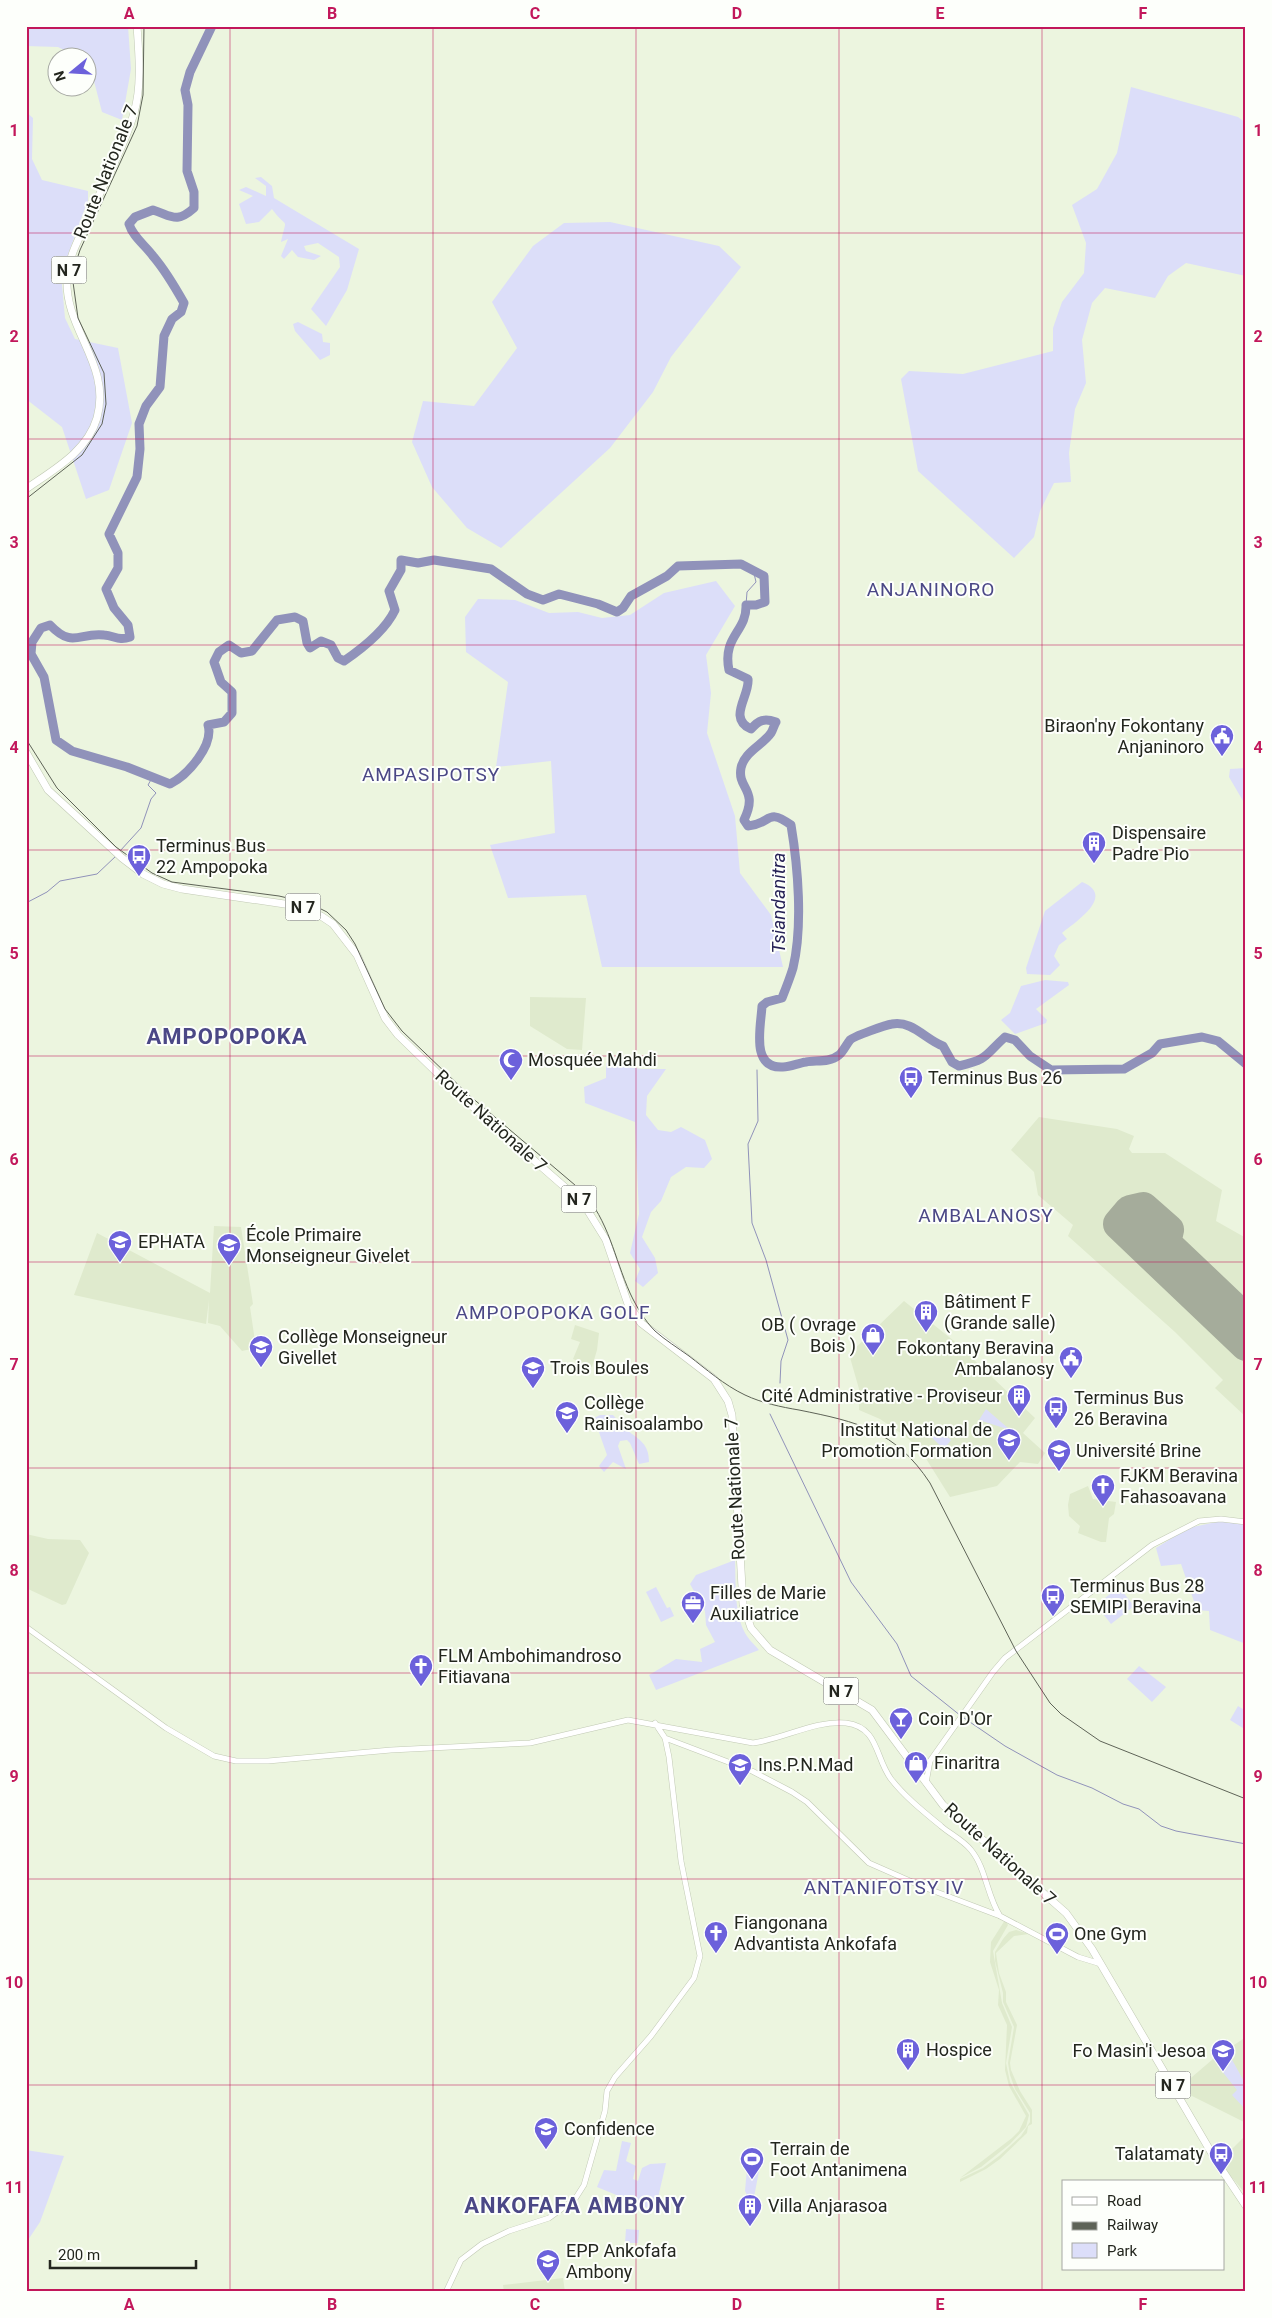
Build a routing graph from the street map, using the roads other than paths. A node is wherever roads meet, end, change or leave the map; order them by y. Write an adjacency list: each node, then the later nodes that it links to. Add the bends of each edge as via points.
1 (137, 26): 2 (main road, Route Nationale 7 / N 7, via 135,112 75,249 68,275 67,294 71,311 100,384 101,398 96,420 88,439 76,453)
2 (26, 489)
3 (26, 752): 9 (main road, Route Nationale 7 / N 7, via 48,790 143,874 182,889 280,902 321,916 344,937 357,956 384,1018 398,1035 465,1100 583,1203 606,1240 626,1298 640,1323 714,1379 728,1401 732,1415 743,1604 751,1628 759,1640 780,1657 872,1710)
4 (1246, 1522): 8 (street, via 1199,1521 1152,1545 1005,1658)
5 (26, 1627): 6 (street, via 166,1728 214,1756 236,1761 530,1743 628,1720)
6 (655, 1723): 7 (street); 11 (street, via 753,1743 832,1724 859,1726 871,1736 891,1779 970,1849)
7 (664, 1738): 11 (street, via 752,1771 792,1792 807,1802 869,1863); 14 (street, via 681,1861 700,1956 694,1978 651,2036 614,2077 584,2185 575,2199 549,2218 482,2244 461,2260)
8 (930, 1761): 9 (street); 10 (street)
9 (916, 1770): 10 (main road, N 7)
10 (926, 1782): 12 (main road, Route Nationale 7 / N 7, via 957,1819 1066,1913)
11 (1000, 1916): 12 (street, via 1078,1957)
12 (1101, 1964): 13 (main road, Route Nationale 7 / N 7)
13 (1246, 2206)
14 (446, 2292)

